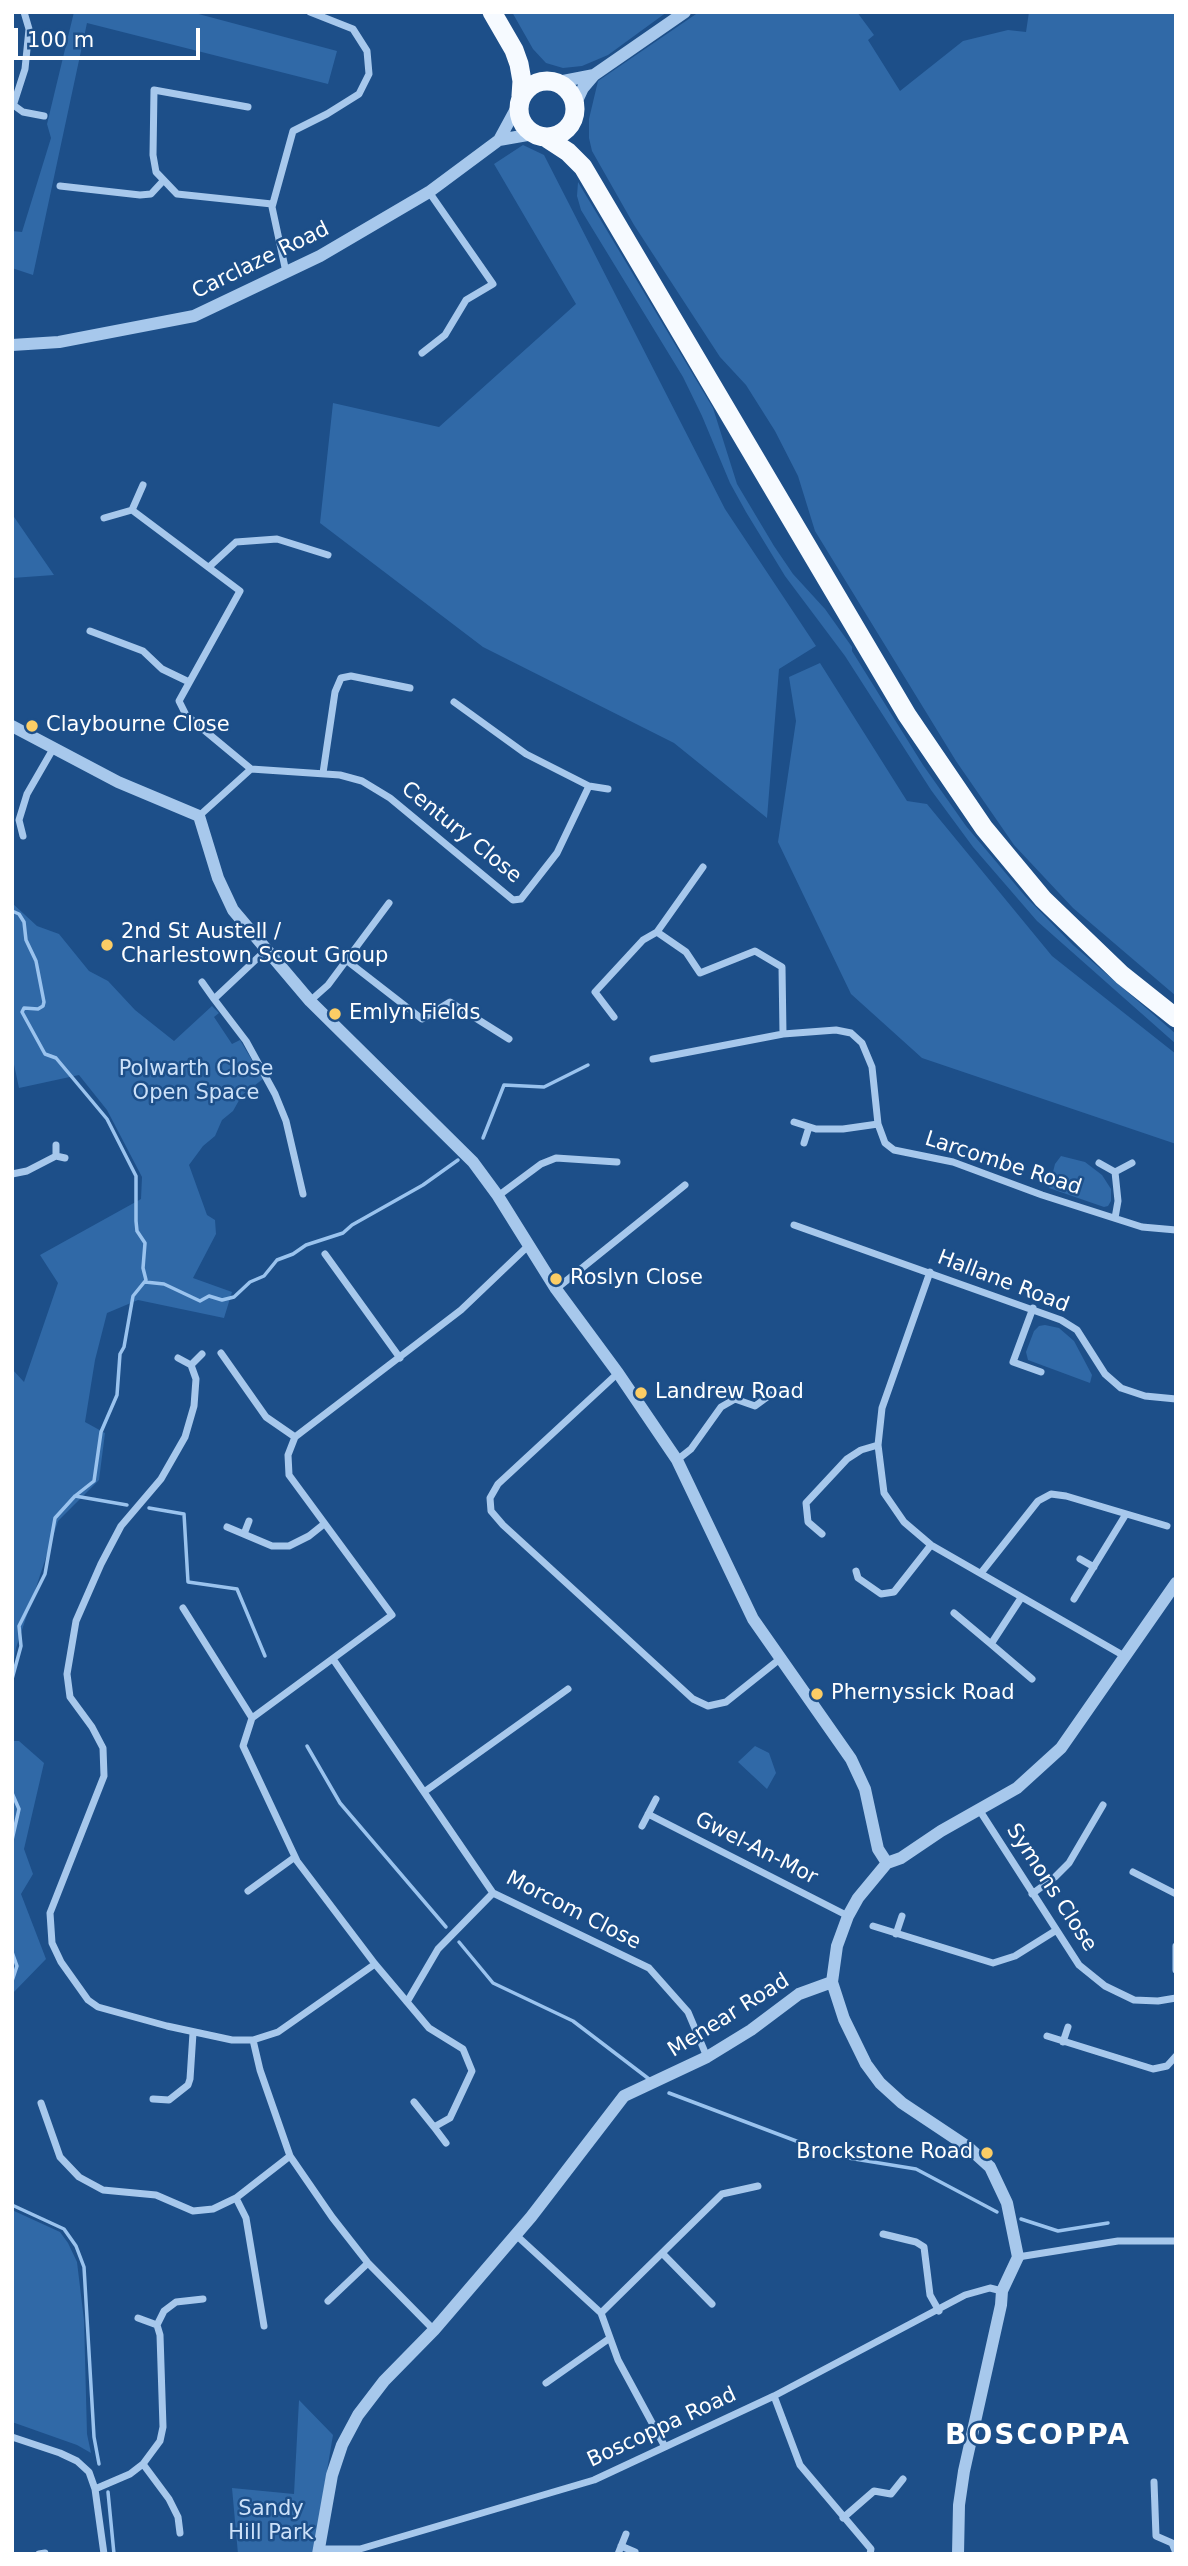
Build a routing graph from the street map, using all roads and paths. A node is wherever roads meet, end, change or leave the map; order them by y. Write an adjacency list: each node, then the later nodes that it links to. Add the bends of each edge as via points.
1 (24, 12): 9 (street, via 29,29 26,69)
2 (310, 12): 19 (street, via 353,29 367,51 369,74 359,94 293,131)
3 (492, 12): 5 (highway)
4 (685, 12): 6 (street)
5 (514, 50): 7 (highway); 8 (highway, via 522,80)
6 (594, 75): 7 (street); 11 (street, via 583,88)
7 (554, 82): 8 (highway, via 533,83); 11 (highway, via 570,93)
8 (520, 101): 13 (highway, via 522,124); 14 (street, Carclaze Road)
9 (13, 103): 12 (street, via 23,112)
10 (248, 107): 16 (street, via 154,90 153,155)
11 (575, 111): 13 (highway, via 563,132); 15 (highway, via 575,141)
12 (44, 116)
13 (539, 136): 14 (street, Carclaze Road); 15 (highway, via 568,152)
14 (499, 141): 18 (street, Carclaze Road)
15 (583, 167): 49 (highway, via 907,715 984,828 1043,899 1122,975)
16 (163, 181): 17 (street, via 151,194 140,195); 19 (street, via 177,194)
17 (60, 186)
18 (429, 192): 20 (street, Carclaze Road); 22 (street, via 493,284 466,300 445,335)
19 (272, 204): 20 (street)
20 (286, 272): 21 (street, Carclaze Road, via 194,316 59,342)
21 (12, 345)
22 (422, 353)
23 (143, 485): 24 (street)
24 (132, 510): 25 (street); 27 (street)
25 (104, 518)
26 (328, 555): 27 (street, via 277,539 236,542)
27 (209, 567): 29 (street, via 240,592)
28 (90, 631): 29 (street, via 143,651 162,669)
29 (189, 682): 34 (street, via 179,701 186,715)
30 (410, 688): 35 (street, via 341,678)
31 (454, 702): 36 (street, via 526,754)
32 (12, 726): 33 (street)
33 (54, 749): 38 (street); 39 (street, via 27,794 19,820)
34 (251, 769): 35 (street, Century Close); 38 (street)
35 (323, 774): 36 (street, Century Close, via 362,781 390,798 513,900 522,899 557,853)
36 (589, 786): 37 (street)
37 (608, 789)
38 (199, 816): 43 (street, via 233,910)
39 (23, 836)
40 (703, 867): 42 (street)
41 (388, 903): 44 (street)
42 (657, 932): 48 (street, via 643,940 595,992); 50 (street, via 686,952 700,973 755,951 782,967)
43 (266, 950): 46 (street); 47 (street)
44 (346, 960): 47 (street); 51 (street, via 422,1019 450,1002)
45 (202, 982): 46 (street)
46 (214, 999): 66 (street, via 246,1041 275,1094)
47 (310, 1001): 67 (street, via 473,1162)
48 (614, 1017)
49 (1176, 1018)
50 (783, 1034): 52 (street, Larcombe Road); 54 (street, Larcombe Road, via 836,1030 851,1033 862,1043 872,1067)
51 (509, 1039)
52 (653, 1059)
53 (794, 1122): 55 (street)
54 (878, 1124): 55 (street); 68 (street, Larcombe Road, via 885,1143 894,1150 953,1162)
55 (809, 1127): 56 (street)
56 (804, 1143)
57 (56, 1145): 58 (street)
58 (56, 1156): 59 (street); 64 (street)
59 (65, 1158)
60 (617, 1162): 67 (street, via 556,1157)
61 (1098, 1163): 63 (street)
62 (1132, 1163): 63 (street)
63 (1115, 1172): 68 (street)
64 (12, 1174)
65 (685, 1185): 74 (street)
66 (303, 1194)
67 (498, 1196): 71 (street)
68 (1115, 1218): 70 (street, Larcombe Road, via 1142,1227)
69 (794, 1225): 73 (street, Hallane Road)
70 (1176, 1230)
71 (527, 1247): 74 (street); 79 (street, via 461,1310)
72 (325, 1254): 79 (street)
73 (930, 1272): 75 (street, Hallane Road); 86 (street, via 882,1408)
74 (556, 1289): 82 (street)
75 (1033, 1308): 81 (street, via 1013,1362); 84 (street, Hallane Road, via 1077,1330 1105,1374 1121,1388)
76 (221, 1353): 85 (street, via 266,1417)
77 (202, 1354): 80 (street)
78 (178, 1358): 80 (street)
79 (400, 1358): 85 (street)
80 (191, 1366): 137 (street, via 196,1379 194,1406 185,1437 161,1479 121,1526 76,1620 67,1674 70,1696 103,1748 104,1776 50,1913 52,1943 88,2000 110,2012)
81 (1041, 1372)
82 (618, 1373): 87 (street); 107 (street, via 498,1484 490,1498 491,1511 693,1699 708,1706 726,1702)
83 (770, 1395): 87 (street, via 755,1406 735,1399 721,1407 691,1449)
84 (1176, 1399)
85 (295, 1437): 90 (street, via 288,1455 289,1475)
86 (878, 1445): 94 (street, via 847,1459 806,1503 808,1522); 95 (street, via 884,1493 904,1522)
87 (677, 1460): 107 (street, via 748,1609)
88 (1126, 1514): 91 (street); 97 (street); 99 (street, via 1051,1494 1038,1501)
89 (249, 1521): 93 (street)
90 (324, 1524): 93 (street, via 289,1546 272,1546); 108 (street, via 392,1615)
91 (1167, 1526)
92 (227, 1527): 93 (street)
93 (244, 1534)
94 (822, 1534)
95 (931, 1545): 98 (street, via 894,1592 881,1594 858,1578); 99 (street)
96 (1080, 1559): 97 (street)
97 (1094, 1567): 102 (street)
98 (856, 1571)
99 (981, 1573): 101 (street)
100 (1175, 1587): 106 (street)
101 (1021, 1598): 105 (street); 106 (street)
102 (1074, 1599)
103 (183, 1608): 111 (street)
104 (954, 1613): 105 (street)
105 (991, 1644): 109 (street)
106 (1126, 1657): 115 (street, via 1061,1748 1017,1788)
107 (781, 1658): 119 (street, via 851,1759 865,1788 878,1849)
108 (333, 1659): 111 (street); 112 (street, Morcom Close)
109 (1032, 1678)
110 (568, 1689): 112 (street)
111 (252, 1718): 118 (street, via 243,1746)
112 (424, 1792): 122 (street, Morcom Close)
113 (656, 1799): 116 (street)
114 (1103, 1805): 123 (street, via 1069,1863)
115 (980, 1811): 119 (street); 123 (street, Symons Close)
116 (648, 1814): 117 (street); 125 (street, Gwel-An-Mor)
117 (642, 1826)
118 (295, 1857): 121 (street); 131 (street)
119 (887, 1863): 125 (street)
120 (1133, 1872): 124 (street)
121 (248, 1891)
122 (493, 1893): 135 (street, via 438,1949); 142 (street, Morcom Close, via 649,1968 688,2012)
123 (1032, 1894): 128 (street, Symons Close)
124 (1176, 1894)
125 (848, 1916): 133 (street, via 837,1946)
126 (902, 1916): 129 (street)
127 (873, 1926): 129 (street)
128 (1055, 1931): 129 (street, via 1015,1956 993,1963); 134 (street, Symons Close, via 1079,1965 1105,1986 1134,2000)
129 (896, 1934)
130 (1176, 1945): 132 (street)
131 (375, 1964): 135 (street); 139 (street, via 278,2032)
132 (1176, 1970)
133 (832, 1983): 142 (street, Menear Road, via 799,1994); 155 (street, via 844,2019 880,2083 990,2167 1007,2203)
134 (1176, 1998)
135 (407, 2002): 146 (street, via 429,2028 463,2049 472,2071 450,2118)
136 (1068, 2027): 140 (street)
137 (193, 2033): 139 (street); 143 (street, via 188,2085 169,2100)
138 (1046, 2036): 140 (street)
139 (253, 2040): 148 (street)
140 (1063, 2042): 141 (street, via 1153,2069 1167,2066)
141 (1176, 2056)
142 (706, 2057): 152 (street, Menear Road, via 624,2096)
143 (153, 2099)
144 (414, 2102): 146 (street)
145 (41, 2103): 150 (street, via 60,2157 79,2177 103,2190 156,2195 193,2211 213,2209)
146 (434, 2127): 147 (street)
147 (446, 2143)
148 (290, 2155): 150 (street); 156 (street)
149 (758, 2186): 154 (street, via 722,2194)
150 (236, 2198): 165 (street, via 246,2218)
151 (883, 2234): 161 (street, via 924,2247 930,2295)
152 (516, 2235): 162 (street); 166 (street, Menear Road)
153 (1176, 2241): 155 (street, via 1118,2241)
154 (662, 2253): 160 (street); 162 (street)
155 (1018, 2257): 157 (street)
156 (368, 2263): 159 (street); 166 (street)
157 (1002, 2291): 161 (street, Boscoppa Road, via 980,2289); 187 (street, via 962,2482)
158 (203, 2299): 164 (street, via 176,2302 164,2311)
159 (328, 2301)
160 (712, 2304)
161 (939, 2311): 169 (street, Boscoppa Road)
162 (601, 2313): 167 (street)
163 (138, 2318): 164 (street)
164 (157, 2325): 172 (street, via 163,2427 155,2451)
165 (264, 2326)
166 (434, 2330): 180 (street, Menear Road, via 384,2381 342,2445)
167 (610, 2338): 168 (street); 171 (street)
168 (546, 2383)
169 (774, 2396): 171 (street, Boscoppa Road); 176 (street, via 800,2465)
170 (12, 2437): 175 (street, via 77,2461 89,2472)
171 (664, 2445): 180 (street, Boscoppa Road, via 594,2480 360,2549)
172 (143, 2464): 175 (street); 177 (street, via 169,2498)
173 (903, 2479): 176 (street, via 891,2494 874,2491)
174 (1154, 2482): 183 (street, via 1156,2536 1172,2543)
175 (95, 2489): 185 (street)
176 (844, 2518): 186 (street, via 871,2549)
177 (180, 2533)
178 (626, 2534): 179 (street)
179 (619, 2550): 181 (street)
180 (318, 2551)
181 (635, 2552)
182 (46, 2553): 184 (street)
183 (1176, 2553)
184 (38, 2554)
185 (104, 2554)
186 (870, 2554)
187 (958, 2554)

